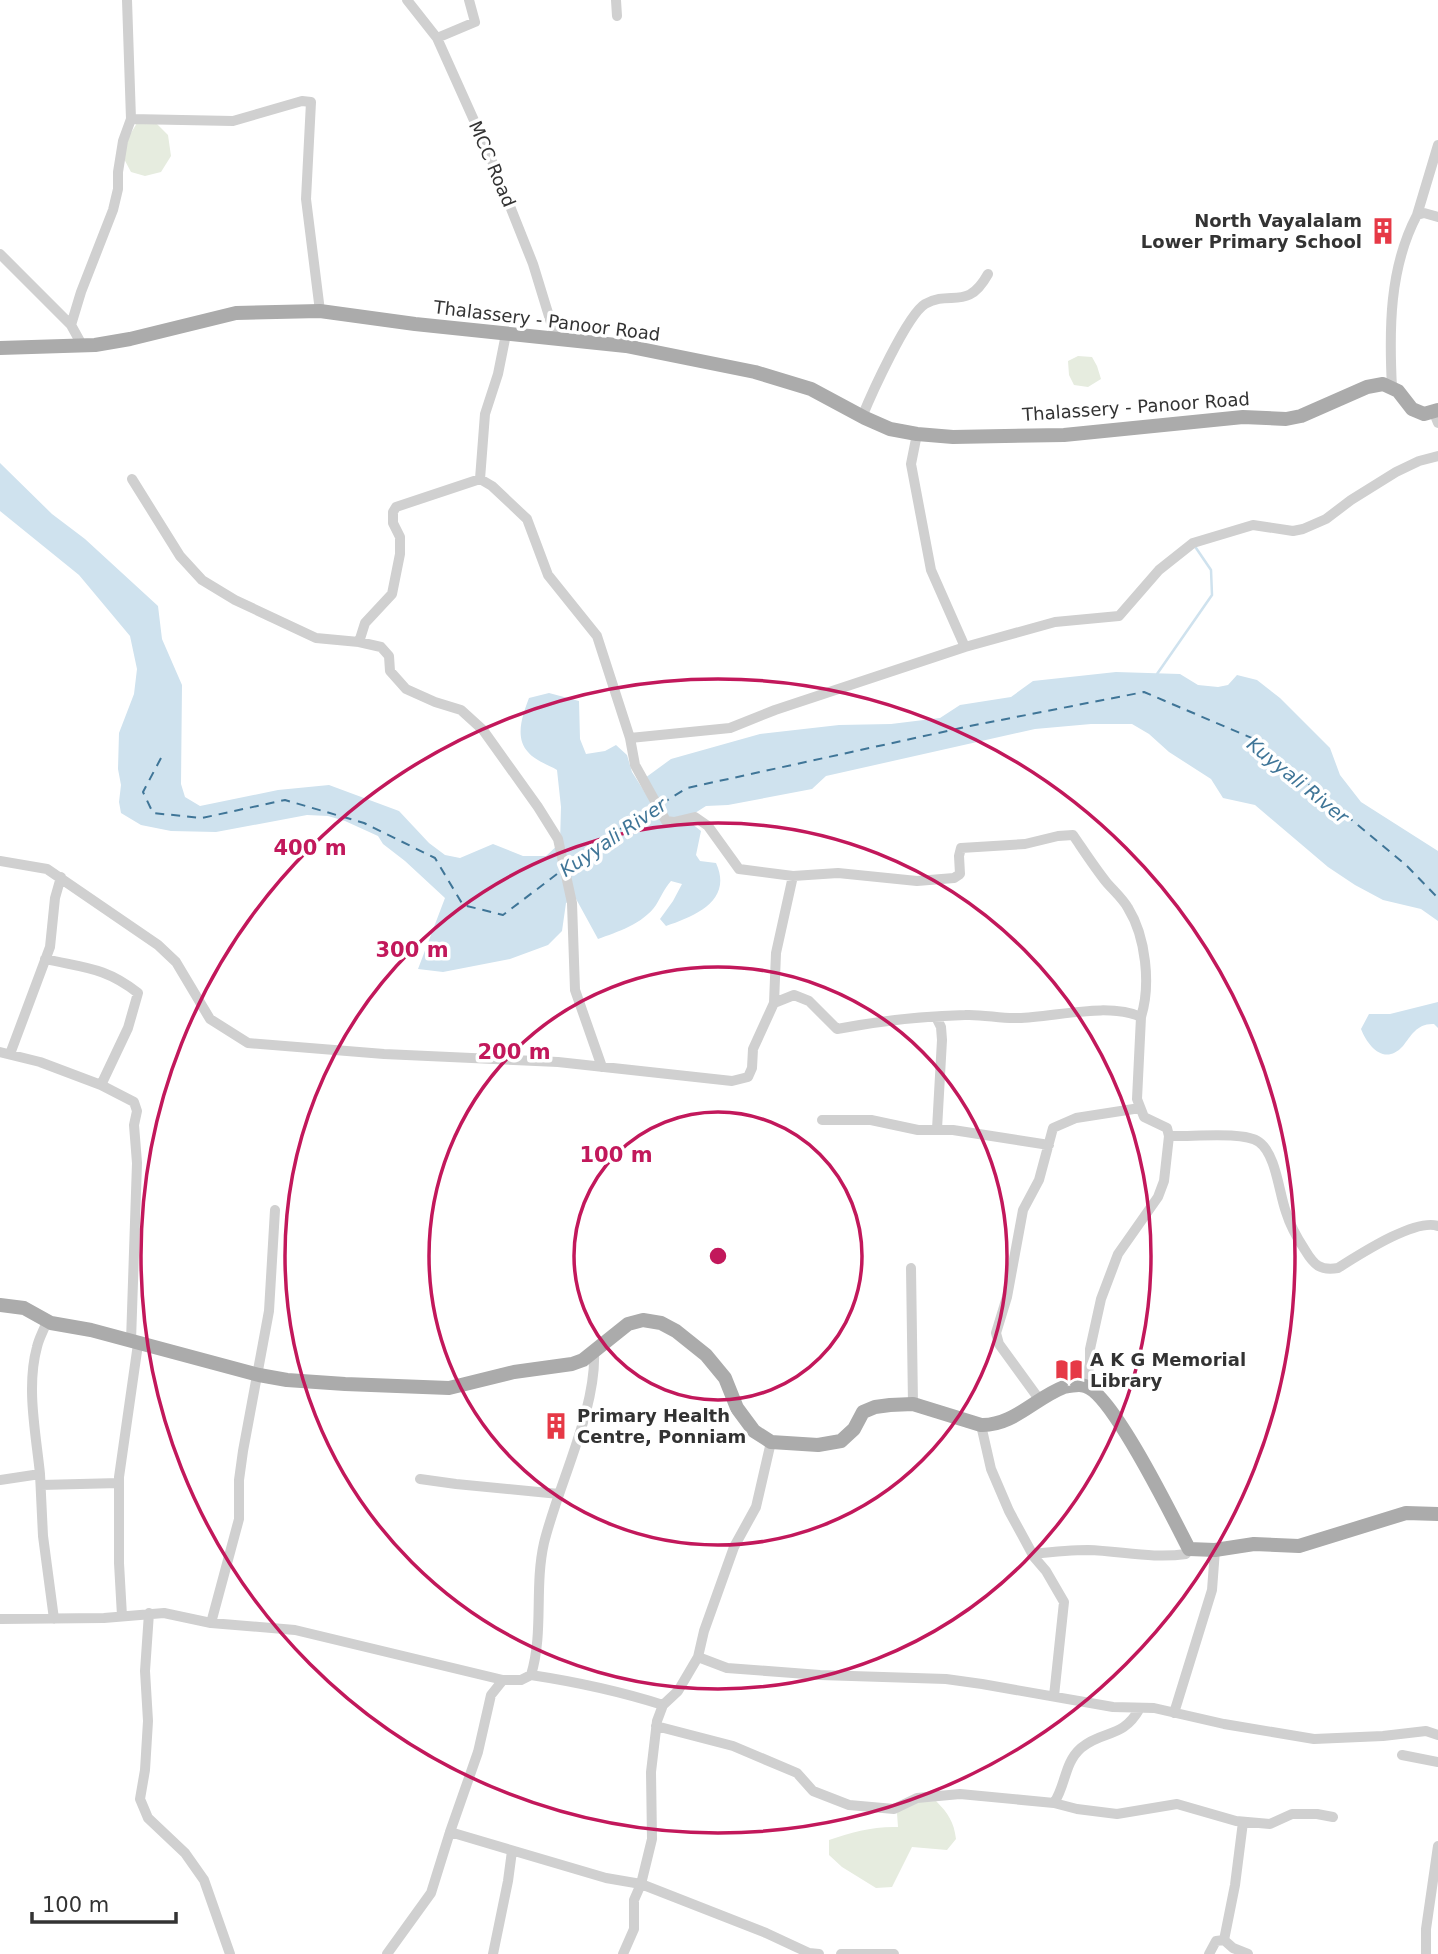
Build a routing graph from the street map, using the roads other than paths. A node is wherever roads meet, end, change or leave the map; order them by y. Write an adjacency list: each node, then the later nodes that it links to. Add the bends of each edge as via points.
1 (127, 0): 7 (street)
2 (407, 0): 6 (street, MCC Road)
3 (469, 0): 6 (street, via 475,22)
4 (616, 0): 5 (street)
5 (617, 16)
6 (437, 38): 16 (street, MCC Road, via 533,264)
7 (131, 119): 13 (street, via 233,121 310,102 306,199); 14 (street, via 122,141 113,210)
8 (1438, 145): 9 (street)
9 (1417, 215): 10 (street); 19 (street, via 1409,230 1392,304)
10 (1438, 217)
11 (0, 254): 14 (street)
12 (988, 274): 21 (street, via 980,289 965,297 935,300 913,315)
13 (320, 311): 15 (main road, Thalassery - Panoor Road); 17 (main road, Thalassery - Panoor Road, via 236,313 130,339)
14 (71, 325): 17 (street)
15 (506, 334): 16 (main road, Thalassery - Panoor Road); 25 (street, via 485,414)
16 (556, 339): 21 (main road, Thalassery - Panoor Road, via 626,346 755,372 811,389)
17 (82, 345): 18 (main road, Thalassery - Panoor Road)
18 (0, 348)
19 (1392, 388): 20 (main road, via 1412,408); 22 (main road, Thalassery - Panoor Road, via 1383,384 1367,387 1286,419 1243,417 1064,435)
20 (1437, 415)
21 (862, 417): 22 (main road, Thalassery - Panoor Road)
22 (917, 434): 27 (street, via 911,464 931,570)
23 (1438, 456): 27 (street, via 1396,472 1303,529 1253,525 1193,542 1159,570 1119,616 1055,622)
24 (132, 479): 26 (street, via 180,556 202,580 316,638)
25 (480, 479): 26 (street, via 396,507 393,523 400,537 400,554 392,594 365,622); 28 (street, via 527,519 548,575 597,636)
26 (359, 642): 37 (street, via 385,651 390,671 406,689 461,710 483,730 558,839 572,903 575,990)
27 (965, 647): 28 (street, via 730,728)
28 (630, 738): 30 (street, via 635,765 666,821 695,817 708,826 739,869)
29 (0, 861): 31 (street, via 47,869)
30 (793, 876): 33 (street, via 776,953); 35 (street, via 838,873 917,881 954,878 960,874 961,848 1073,835 1136,923 1146,971)
31 (61, 877): 32 (street); 37 (street, via 158,945 176,962 210,1019 248,1043)
32 (45, 958): 36 (street); 38 (street, via 88,966 138,993 128,1028)
33 (774, 1003): 34 (street, via 794,995 809,1001 836,1029); 37 (street, via 753,1049 752,1068 741,1080)
34 (936, 1017): 35 (street, via 1130,1012); 41 (street, via 942,1040)
35 (1141, 1017): 39 (street)
36 (5, 1053): 38 (street)
37 (602, 1067)
38 (101, 1084): 49 (street, via 134,1102 137,1111)
39 (1140, 1108): 42 (street, via 1144,1117 1167,1128); 43 (street, via 1064,1122 1052,1128)
40 (822, 1120): 41 (street, via 871,1119 918,1130)
41 (937, 1129): 43 (street)
42 (1169, 1136): 45 (street, via 1246,1136 1259,1142 1268,1151 1295,1234 1315,1266 1338,1268 1404,1231); 52 (street, via 1158,1197 1118,1254 1101,1299)
43 (1049, 1145): 53 (street, via 1039,1180 1023,1210 996,1333)
44 (275, 1210): 51 (street, via 269,1311)
45 (1438, 1226)
46 (911, 1268): 54 (street)
47 (0, 1305): 48 (main road, via 24,1308)
48 (47, 1321): 49 (main road); 57 (street, via 34,1371)
49 (135, 1343): 51 (main road); 60 (street)
50 (594, 1351): 51 (main road, via 572,1364 449,1388); 56 (main road, via 628,1324 661,1322 706,1355 725,1378 737,1408 754,1431); 61 (street, via 589,1395)
51 (258, 1375): 70 (street, via 239,1480 239,1519)
52 (1085, 1386): 53 (main road, via 1066,1386); 63 (main road, via 1117,1419)
53 (1039, 1399): 55 (main road, via 1013,1417)
54 (913, 1404): 55 (main road); 56 (main road, via 863,1412 841,1441)
55 (981, 1425): 65 (street, via 991,1469)
56 (771, 1442): 71 (street, via 756,1507 729,1560)
57 (41, 1479): 59 (street); 60 (street); 69 (street)
58 (420, 1479): 61 (street)
59 (0, 1480)
60 (119, 1483): 67 (street)
61 (559, 1494): 72 (street, via 544,1544 538,1653)
62 (1438, 1514): 64 (main road, via 1406,1513 1299,1546 1254,1544)
63 (1189, 1549): 64 (main road); 65 (street, via 1186,1554 1170,1556 1090,1550)
64 (1215, 1550): 77 (street, via 1212,1590)
65 (1033, 1554): 74 (street, via 1064,1602)
66 (149, 1613): 67 (street); 70 (street); 90 (street, via 148,1721 140,1799 148,1818 185,1853 204,1880)
67 (122, 1616): 69 (street)
68 (0, 1619): 69 (street)
69 (54, 1619)
70 (211, 1623): 73 (street, via 295,1630)
71 (698, 1657): 74 (street, via 727,1668 946,1679); 75 (street, via 678,1691)
72 (531, 1675): 73 (street); 75 (street, via 578,1682)
73 (503, 1680): 85 (street, via 491,1695 478,1752)
74 (1054, 1696): 76 (street)
75 (663, 1705): 78 (street)
76 (1140, 1708): 77 (street); 82 (street, via 1123,1730 1081,1748 1067,1767)
77 (1174, 1713): 79 (street, via 1314,1739 1426,1731)
78 (656, 1726): 82 (street, via 733,1746 797,1773 813,1791 849,1805 894,1808 918,1798 960,1794); 88 (street, via 652,1839)
79 (1438, 1735)
80 (1402, 1755): 81 (street)
81 (1438, 1762)
82 (1054, 1803): 84 (street, via 1117,1814 1177,1804)
83 (1333, 1817): 84 (street, via 1300,1813 1270,1824)
84 (1243, 1822): 89 (street)
85 (450, 1832): 87 (street); 91 (street, via 431,1893)
86 (1438, 1846): 99 (street)
87 (512, 1851): 88 (street); 92 (street)
88 (641, 1884): 93 (street, via 634,1900 634,1929); 94 (street)
89 (1224, 1940): 97 (street, via 1216,1941); 98 (street)
90 (230, 1954)
91 (387, 1954)
92 (493, 1954)
93 (624, 1954)
94 (819, 1954)
95 (841, 1954): 96 (street)
96 (894, 1954)
97 (1209, 1954)
98 (1248, 1954)
99 (1426, 1954)

